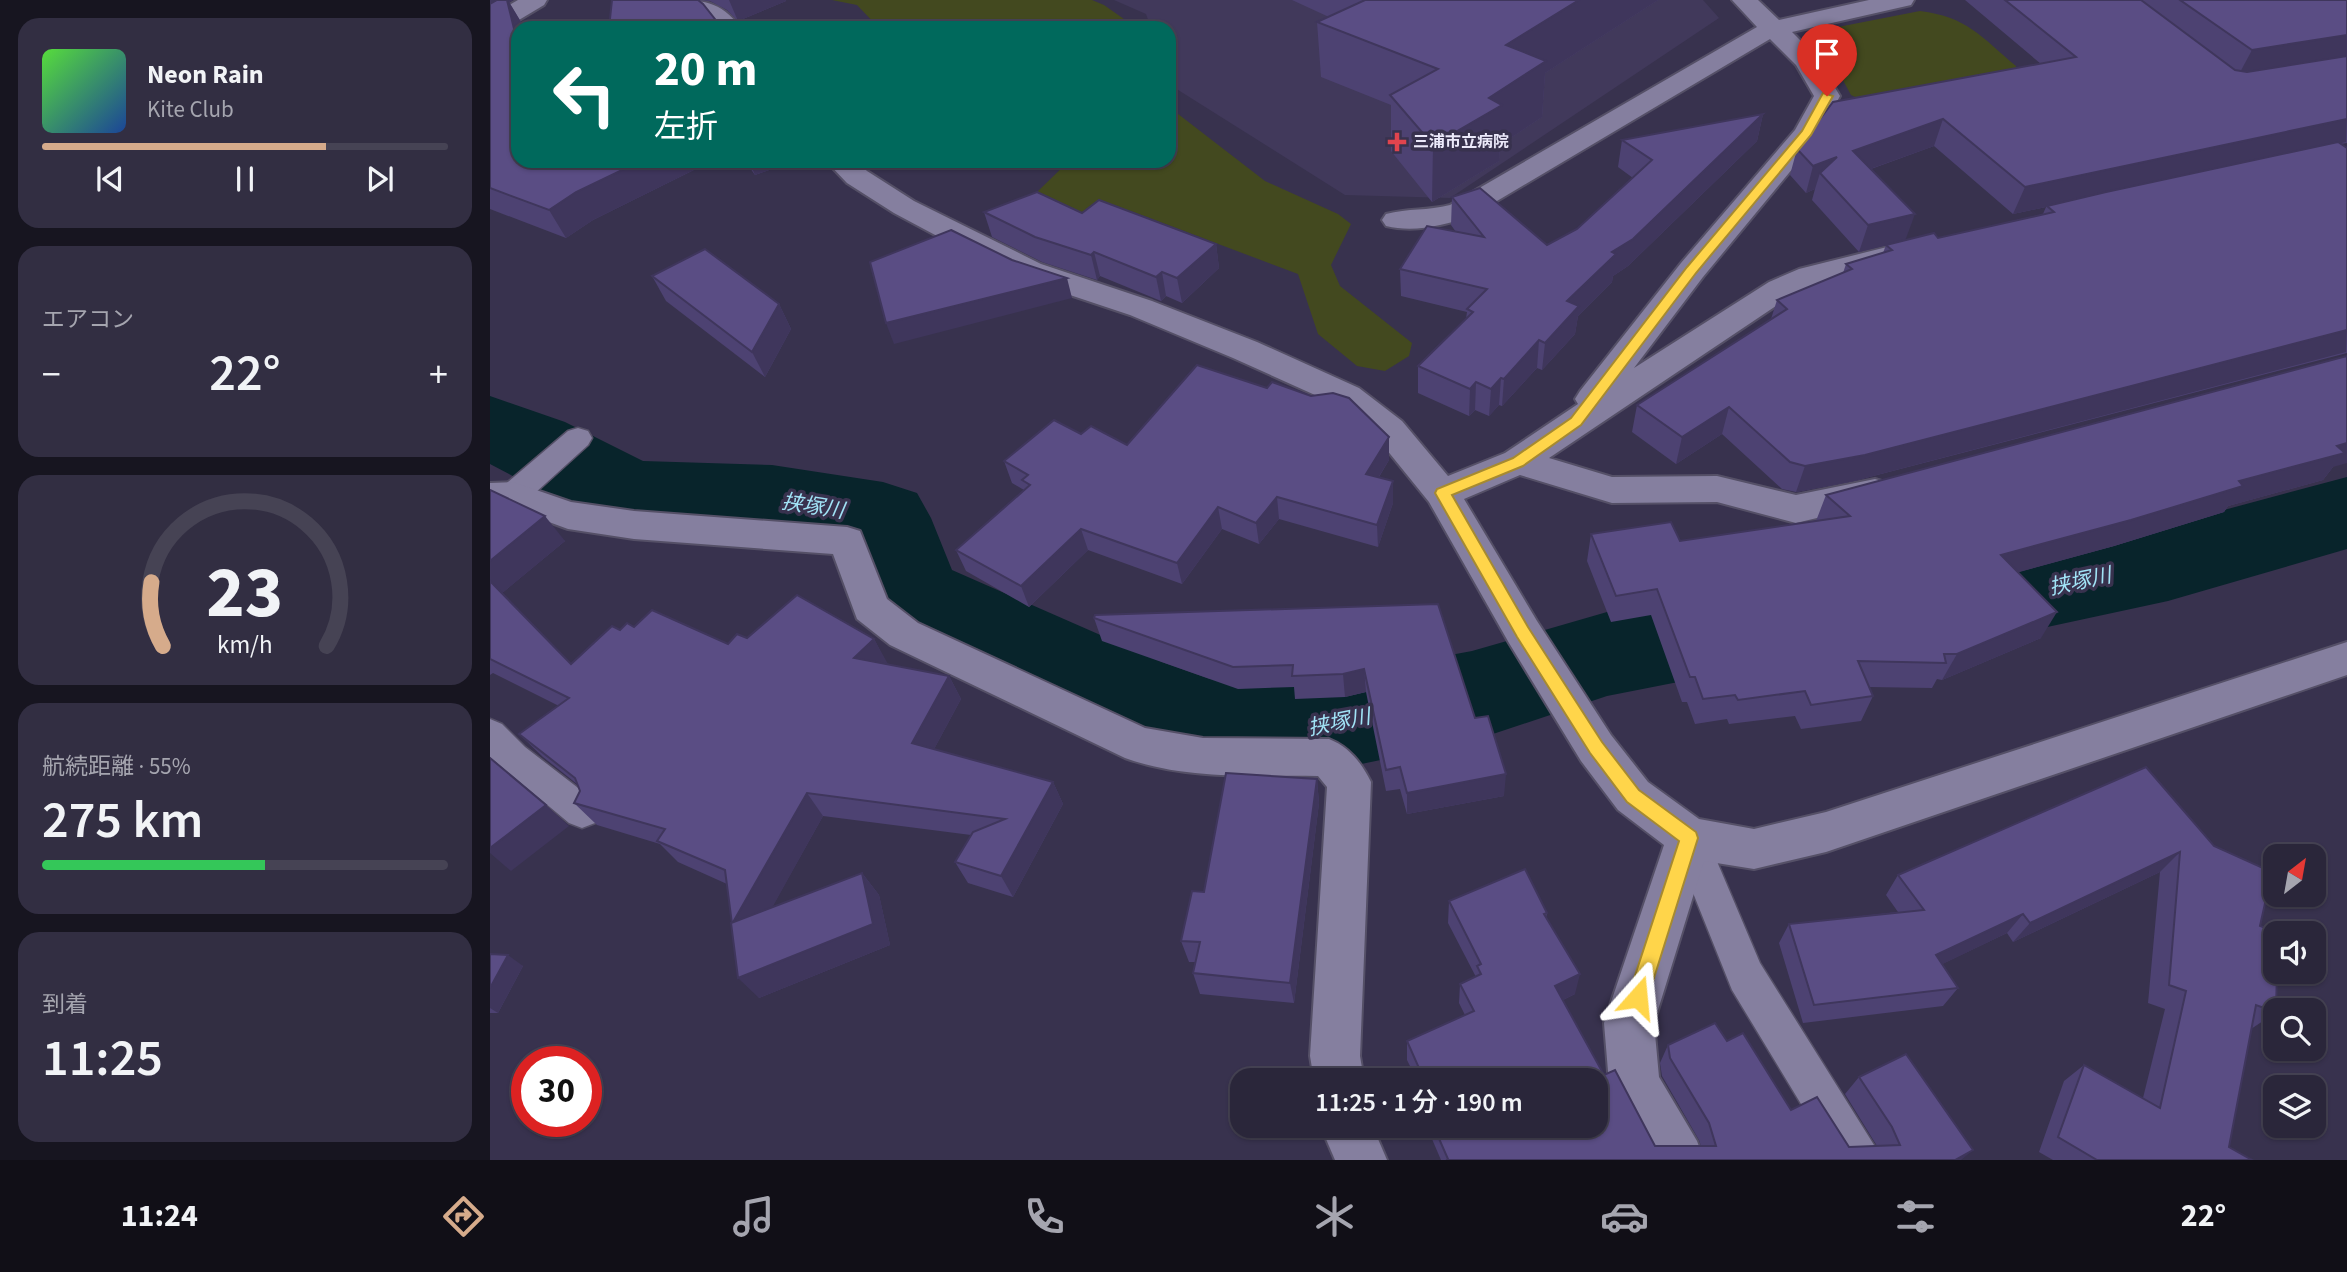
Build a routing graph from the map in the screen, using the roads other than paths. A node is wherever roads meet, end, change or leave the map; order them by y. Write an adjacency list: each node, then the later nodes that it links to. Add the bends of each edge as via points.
1 (535, 0): 6 (street)
2 (681, 0): 5 (street, via 697,4)
3 (1744, 0): 7 (street)
4 (1902, 0): 7 (street)
5 (722, 21)
6 (490, 27)
7 (1773, 29): 9 (street, via 1460,211 1433,219); 11 (street, via 1807,61 1827,96 1807,133 1692,270)
8 (847, 168): 15 (street, via 904,207 1006,260 1141,308 1347,396 1390,430)
9 (1397, 220)
10 (1924, 247): 11 (street, via 1810,276 1780,289)
11 (1576, 421): 13 (street)
12 (578, 438): 16 (lane)
13 (1518, 462): 14 (street, via 1612,490 1717,489 1796,509); 15 (street)
14 (1909, 482)
15 (1443, 493): 20 (street, via 1596,748 1633,796)
16 (501, 495): 21 (street, via 568,515 634,525 846,541 871,608 904,634 1140,745 1203,756 1328,758 1349,782)
17 (2347, 658): 20 (street, via 1826,832 1754,849)
18 (490, 734): 19 (lane)
19 (582, 812)
20 (1689, 838): 24 (street, via 1629,1023 1633,1083); 25 (lane, via 1746,976)
21 (1337, 1068)
22 (1352, 1138): 23 (street)
23 (1361, 1160)
24 (1678, 1160)
25 (1859, 1160)

